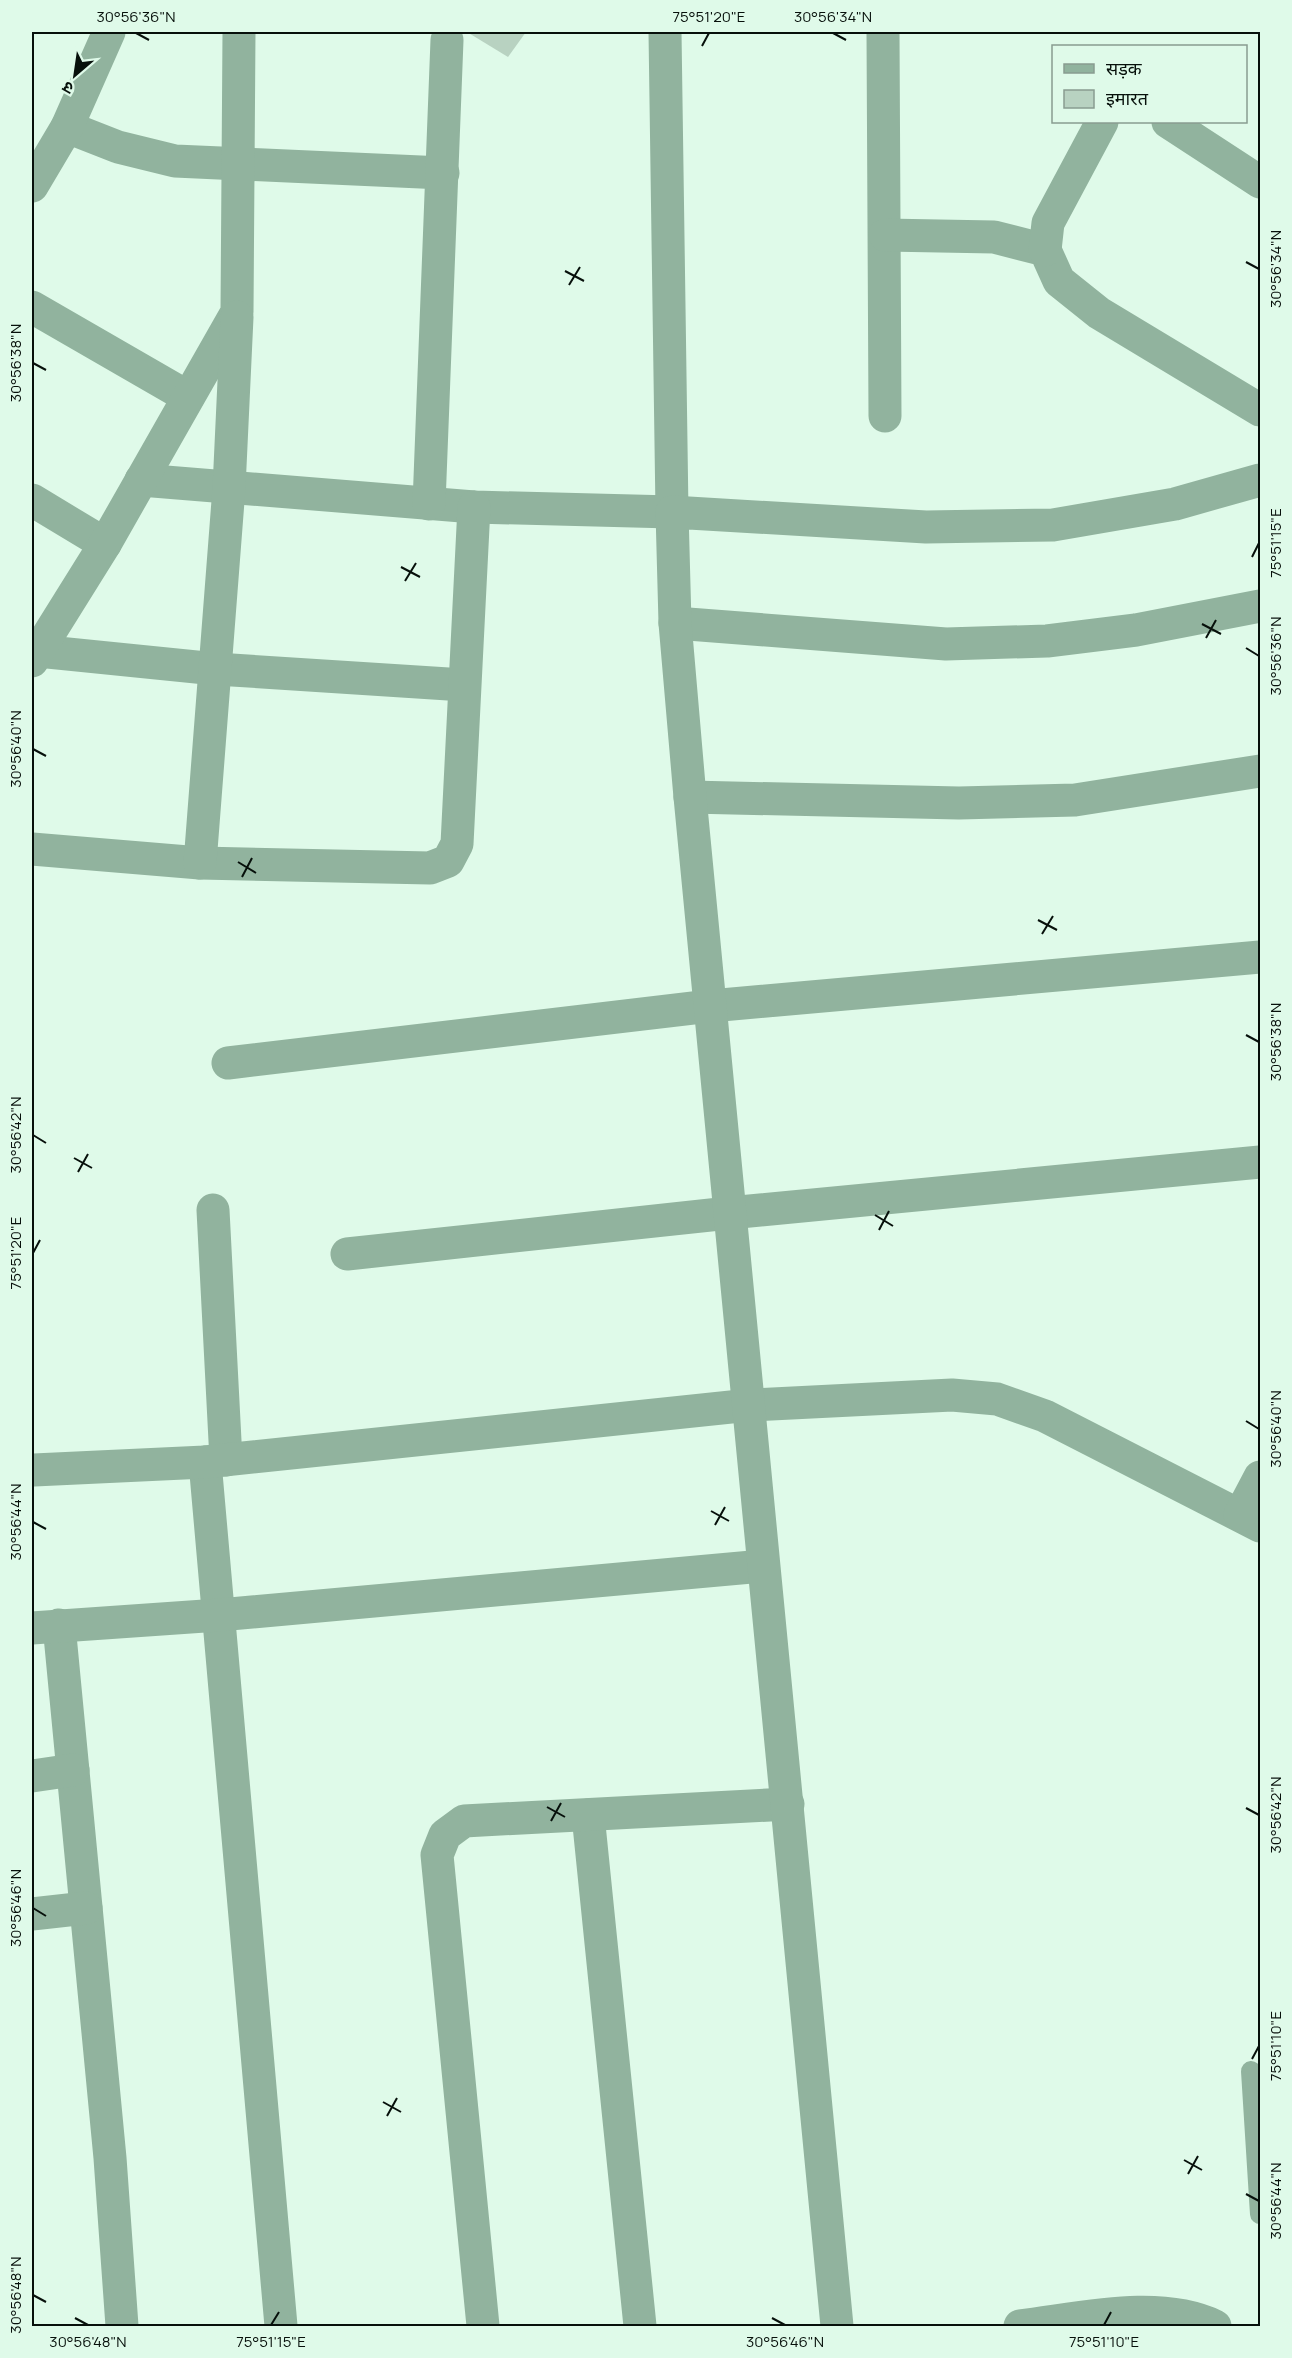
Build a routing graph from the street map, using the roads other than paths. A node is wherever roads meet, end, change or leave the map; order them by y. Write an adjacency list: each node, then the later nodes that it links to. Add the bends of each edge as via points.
1 (109, 32): 8 (street)
2 (239, 32): 9 (street)
3 (665, 32): 26 (street)
4 (883, 32): 13 (street)
5 (447, 40): 10 (street)
6 (1101, 123): 14 (street, via 1048,223)
7 (1170, 123): 11 (street)
8 (67, 127): 9 (street, via 118,147 175,161); 12 (street)
9 (239, 166): 10 (street); 16 (street)
10 (443, 173): 24 (street)
11 (1260, 182)
12 (32, 186)
13 (885, 235): 14 (street, via 994,237); 19 (street)
14 (1045, 250): 18 (street, via 1059,281 1099,313)
15 (32, 307): 17 (street)
16 (237, 312): 17 (street); 22 (street)
17 (188, 397): 20 (street)
18 (1260, 410)
19 (885, 416)
20 (141, 480): 22 (street); 27 (street)
21 (1260, 480): 26 (street, via 1175,504 1053,525 926,527)
22 (229, 488): 24 (street); 31 (street)
23 (32, 500): 27 (street)
24 (429, 504): 25 (street)
25 (474, 507): 26 (street); 32 (street)
26 (672, 512): 29 (street)
27 (105, 543): 30 (street)
28 (1260, 606): 29 (street, via 1136,630 1047,641 957,644)
29 (675, 623): 34 (street)
30 (35, 656): 31 (street)
31 (216, 669): 32 (street); 36 (street)
32 (464, 685): 36 (street, via 457,844 448,861 430,868)
33 (1260, 771): 34 (street, via 1075,800 959,803)
34 (690, 797): 38 (street)
35 (32, 849): 36 (street)
36 (200, 863)
37 (1260, 957): 38 (street)
38 (710, 1006): 39 (street); 42 (street)
39 (228, 1063)
40 (1260, 1162): 42 (street)
41 (213, 1210): 45 (street)
42 (729, 1213): 43 (street); 44 (street)
43 (348, 1254)
44 (750, 1406): 45 (street); 48 (street, via 952,1395 997,1399 1045,1416); 49 (street)
45 (216, 1461): 46 (street); 50 (street)
46 (34, 1470)
47 (1260, 1477): 48 (street)
48 (1250, 1520)
49 (763, 1566): 50 (street); 54 (street)
50 (219, 1615): 51 (street); 62 (street)
51 (45, 1627): 52 (street)
52 (73, 1770): 53 (street); 56 (street)
53 (32, 1776)
54 (788, 1804): 55 (street); 65 (street)
55 (588, 1815): 63 (street, via 464,1821 445,1835 437,1855); 64 (street)
56 (86, 1908): 57 (street); 61 (street)
57 (32, 1914)
58 (1251, 2071): 59 (lane)
59 (1260, 2214)
60 (1202, 2324): 66 (street, via 1129,2312)
61 (122, 2326)
62 (281, 2326)
63 (483, 2326)
64 (640, 2326)
65 (837, 2326)
66 (1020, 2326)

